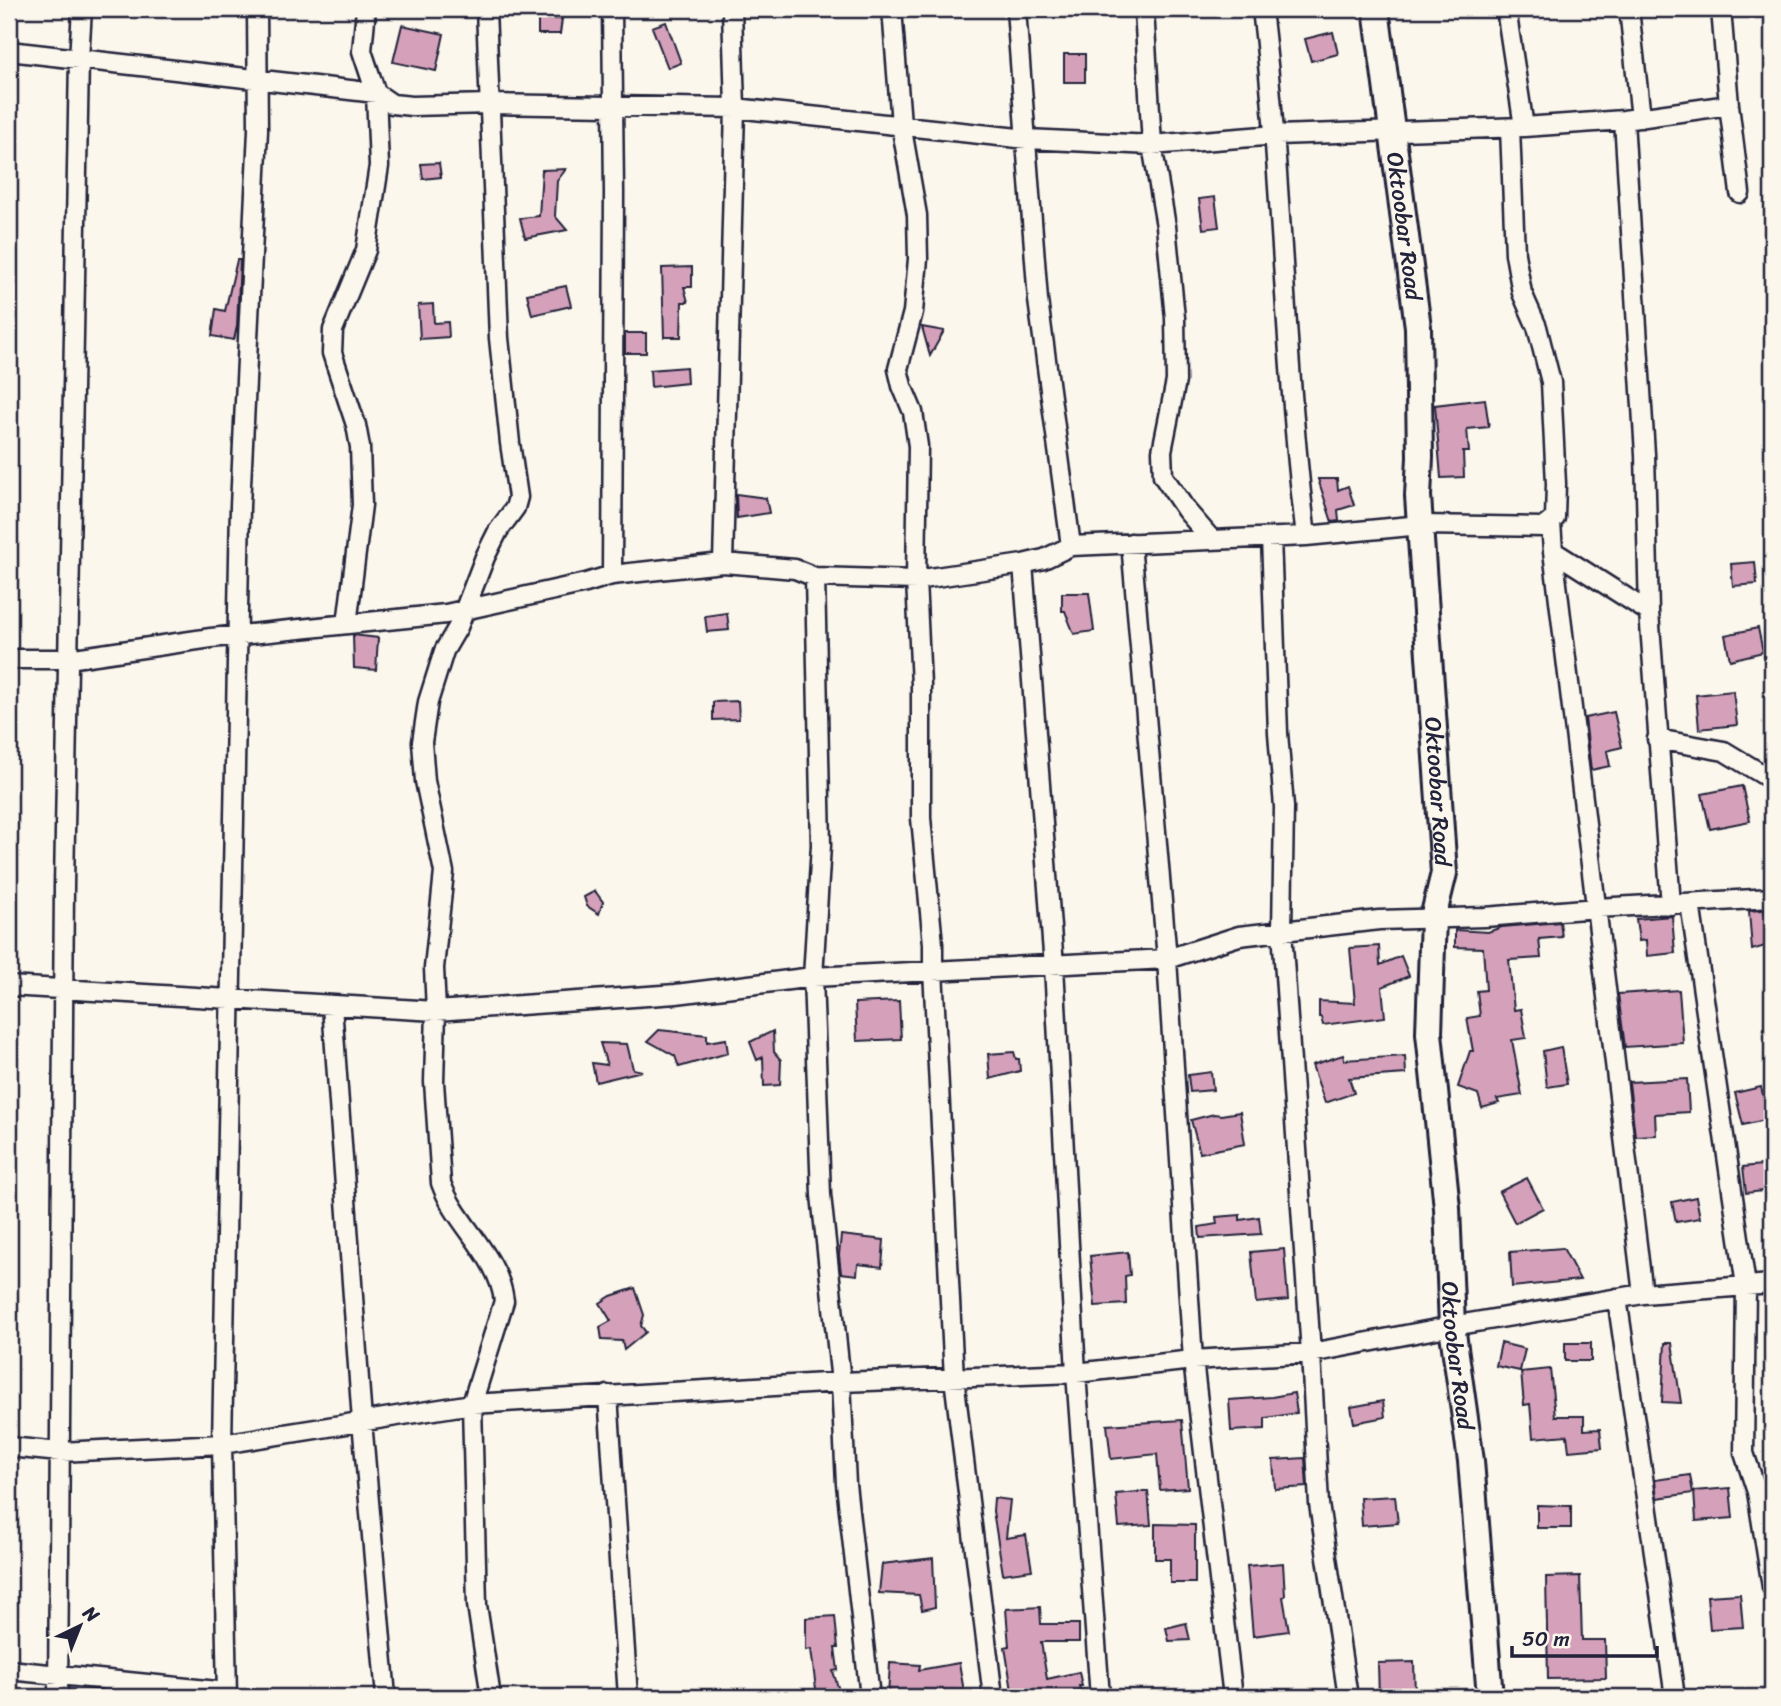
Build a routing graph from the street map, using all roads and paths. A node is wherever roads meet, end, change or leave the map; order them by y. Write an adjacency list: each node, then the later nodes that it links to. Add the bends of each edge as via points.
1 (82, 9): 16 (street)
2 (257, 9): 17 (street)
3 (366, 9): 18 (street, via 362,51)
4 (486, 9): 19 (street)
5 (612, 9): 21 (street)
6 (732, 9): 22 (street)
7 (892, 9): 24 (street)
8 (1016, 9): 28 (street)
9 (1144, 9): 29 (street)
10 (1262, 9): 27 (street)
11 (1376, 9): 26 (street, Oktoobar Road)
12 (1506, 9): 25 (street)
13 (1629, 9): 23 (street)
14 (1721, 9): 20 (street)
15 (9, 51): 16 (street)
16 (79, 59): 17 (street); 49 (street)
17 (257, 80): 18 (street); 47 (street)
18 (376, 93): 19 (street, via 392,104 412,106); 46 (street, via 379,166 366,250 333,330 332,353 360,447 362,505)
19 (490, 104): 21 (street); 44 (street, via 499,338 517,497)
20 (1729, 105): 23 (street); 30 (street)
21 (612, 106): 22 (street); 41 (street)
22 (735, 108): 24 (street); 39 (street)
23 (1632, 119): 25 (street); 45 (street)
24 (901, 124): 28 (street); 43 (street, via 917,215 913,312 898,369 913,412 918,446)
25 (1517, 128): 26 (street); 31 (street, via 1515,254 1522,293 1537,327 1551,382 1556,484)
26 (1394, 133): 27 (street); 32 (street, Oktoobar Road, via 1418,327)
27 (1276, 135): 29 (street); 33 (street, via 1288,343)
28 (1027, 139): 29 (street); 37 (street, via 1038,300)
29 (1152, 145): 35 (street, via 1175,318 1176,381 1162,450 1163,476)
30 (1740, 192)
31 (1551, 523): 32 (street, via 1534,528); 38 (street)
32 (1421, 526): 33 (street); 56 (street, Oktoobar Road, via 1444,873)
33 (1306, 536): 34 (street)
34 (1271, 537): 35 (street); 57 (street, via 1284,807)
35 (1212, 540): 36 (street)
36 (1131, 543): 37 (street); 58 (street)
37 (1071, 546): 40 (street)
38 (1553, 551): 45 (street); 55 (street)
39 (723, 563): 41 (street); 42 (street, via 795,569)
40 (1023, 564): 43 (street); 59 (street)
41 (612, 575): 44 (street)
42 (815, 577): 43 (street); 61 (street, via 821,845)
43 (916, 580): 60 (street, via 921,818)
44 (462, 611): 46 (street); 66 (street, via 428,702 422,742 425,781 444,872 434,968)
45 (1649, 612): 50 (street)
46 (347, 624): 47 (street)
47 (237, 635): 49 (street); 64 (street)
48 (9, 659): 49 (street)
49 (68, 659): 63 (street)
50 (1657, 739): 51 (street, via 1724,751); 54 (street)
51 (1772, 780)
52 (1772, 898): 53 (street)
53 (1690, 904): 54 (street); 68 (street)
54 (1671, 905): 55 (street)
55 (1597, 908): 56 (street); 69 (street)
56 (1433, 918): 57 (street); 71 (street, Oktoobar Road, via 1429,1033 1447,1208)
57 (1282, 930): 58 (street, via 1239,936); 72 (street)
58 (1167, 959): 59 (street); 73 (street)
59 (1054, 966): 60 (street); 74 (street)
60 (933, 970): 61 (street); 75 (street)
61 (813, 977): 66 (street, via 676,994); 76 (street, via 821,1195)
62 (9, 986): 63 (street)
63 (63, 989): 64 (street); 82 (street)
64 (232, 1000): 65 (street); 80 (street)
65 (332, 1006): 66 (street); 79 (street)
66 (436, 1011): 78 (street, via 434,1082 441,1184 494,1270 504,1301)
67 (1772, 1284): 68 (street)
68 (1746, 1286): 69 (street); 83 (street, via 1744,1453 1756,1492)
69 (1643, 1293): 70 (street)
70 (1617, 1298): 71 (street); 97 (street)
71 (1452, 1326): 72 (street); 96 (street, Oktoobar Road, via 1471,1461)
72 (1311, 1353): 73 (street); 95 (street, via 1319,1504)
73 (1193, 1360): 74 (street); 94 (street)
74 (1076, 1373): 75 (street); 93 (street)
75 (954, 1378): 76 (street); 92 (street)
76 (841, 1382): 77 (street); 91 (street, via 846,1484)
77 (608, 1395): 78 (street); 90 (street)
78 (472, 1404): 79 (street); 89 (street, via 477,1605)
79 (362, 1421): 80 (street); 88 (street)
80 (222, 1444): 82 (street); 86 (street)
81 (9, 1447): 82 (street)
82 (60, 1452): 85 (street)
83 (1772, 1587)
84 (9, 1670): 85 (street)
85 (59, 1675): 86 (street); 87 (street)
86 (227, 1694)
87 (58, 1697)
88 (386, 1697)
89 (491, 1697)
90 (628, 1697)
91 (870, 1697)
92 (993, 1697)
93 (1100, 1697)
94 (1233, 1697)
95 (1349, 1697)
96 (1490, 1697)
97 (1675, 1697)

